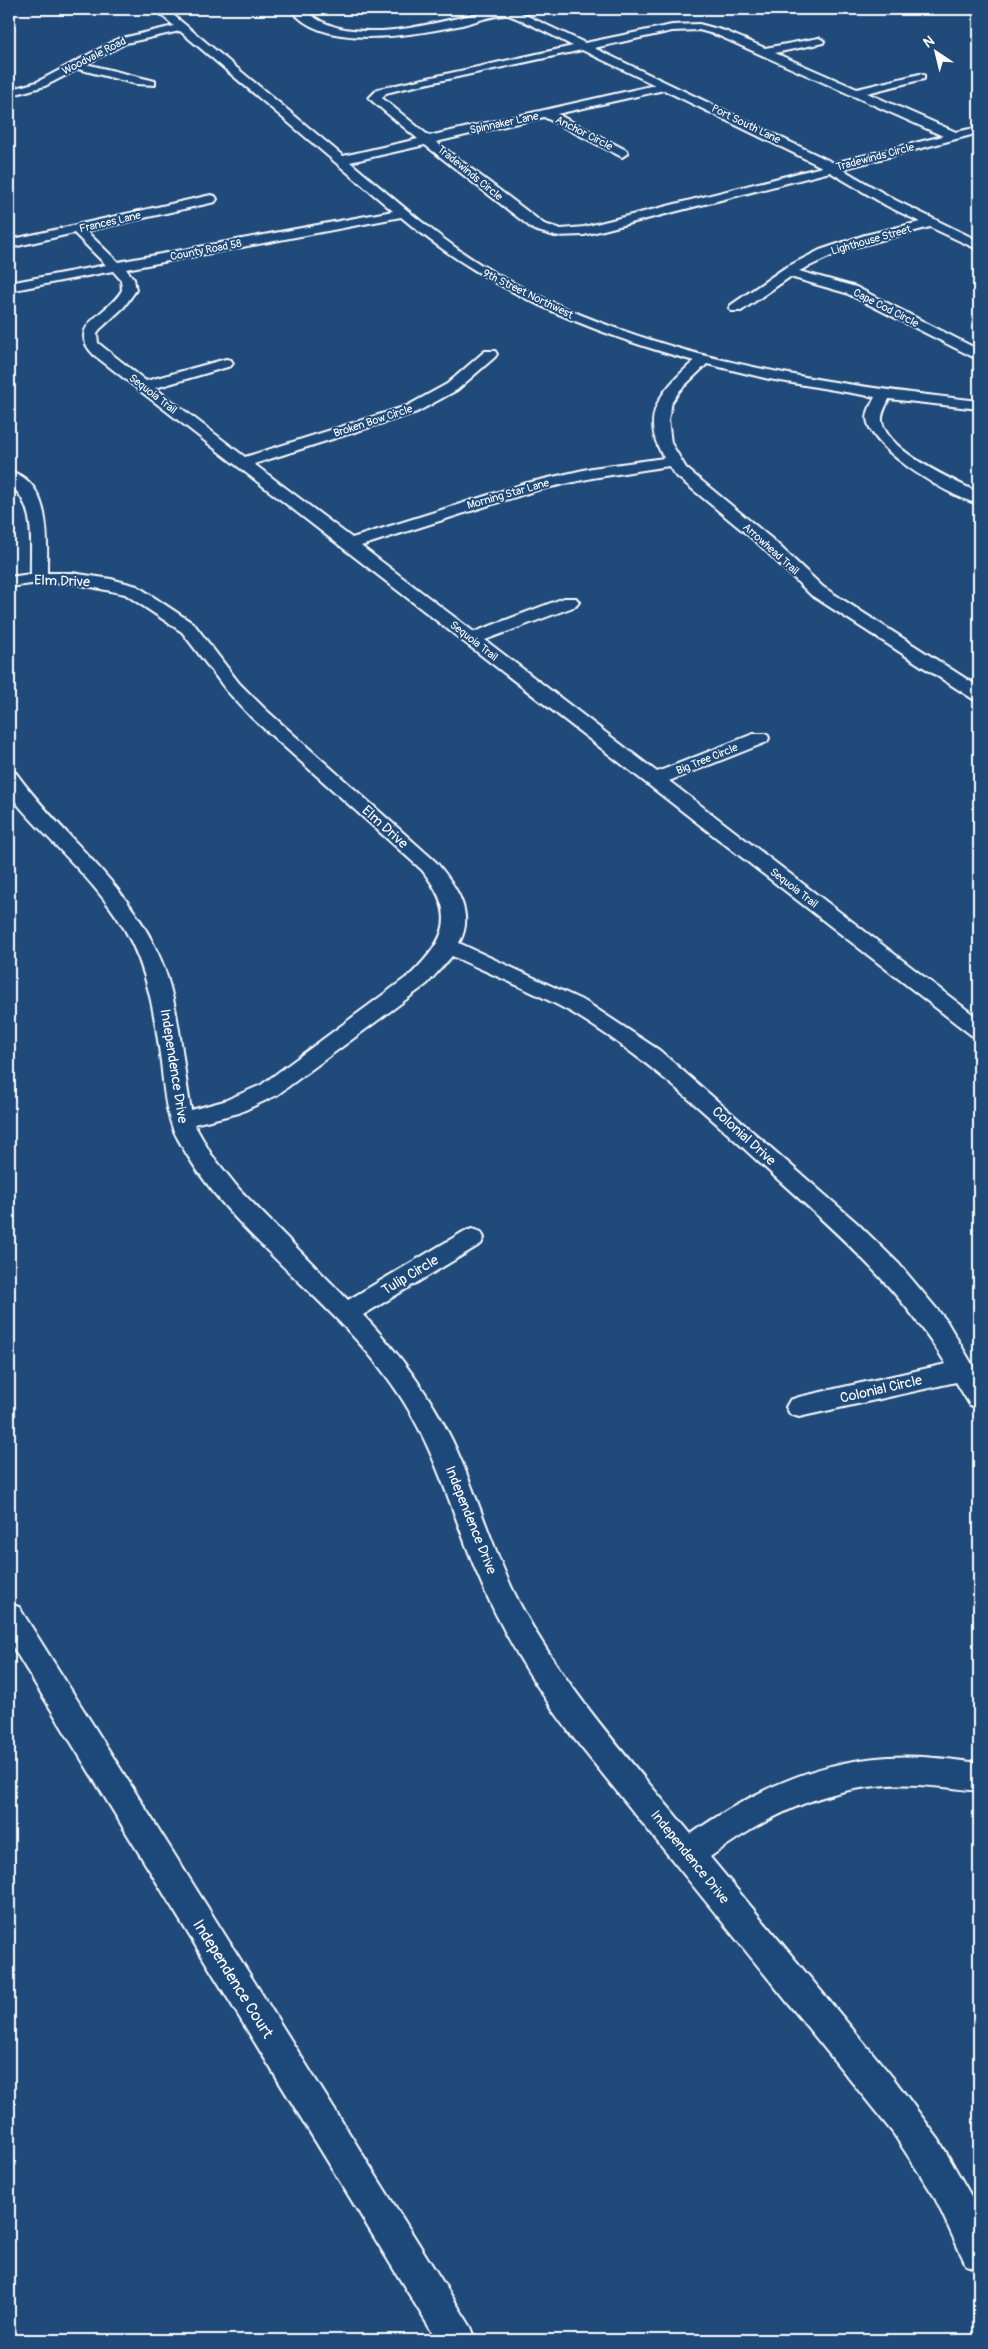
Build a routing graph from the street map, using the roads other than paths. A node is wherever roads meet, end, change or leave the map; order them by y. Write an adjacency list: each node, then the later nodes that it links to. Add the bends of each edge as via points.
1 (160, 9): 4 (street, 9th Street Northwest)
2 (296, 9): 3 (street, via 328,28 372,34 408,31)
3 (513, 10): 6 (street, Port South Lane)
4 (182, 27): 8 (street, Woodvale Road, via 129,38); 19 (street, 9th Street Northwest)
5 (819, 41): 7 (street)
6 (584, 47): 7 (street, Tradewinds Circle, via 693,26 710,29); 11 (street, Port South Lane); 17 (street, Tradewinds Circle, via 401,86 376,95 376,100)
7 (763, 52): 13 (street, Tradewinds Circle)
8 (76, 65): 10 (street); 12 (street, Woodvale Road, via 40,84)
9 (920, 77): 13 (street)
10 (151, 83)
11 (666, 86): 14 (street, Spinnaker Lane); 20 (street, Port South Lane)
12 (9, 93)
13 (855, 93): 16 (street, Tradewinds Circle)
14 (547, 114): 17 (street, Spinnaker Lane); 18 (street, Anchor Circle)
15 (979, 130): 16 (street)
16 (954, 136): 20 (street, Tradewinds Circle)
17 (429, 140): 19 (street, Spinnaker Lane); 20 (street, Tradewinds Circle, via 467,173 557,237)
18 (622, 152)
19 (341, 160): 22 (street, 9th Street Northwest)
20 (832, 168): 23 (street, Port South Lane, via 861,187)
21 (211, 199): 24 (street, Frances Lane)
22 (403, 213): 27 (street, County Road 58); 33 (street, 9th Street Northwest, via 452,252 518,291 599,326)
23 (932, 223): 26 (street, Port South Lane); 28 (street, Lighthouse Street, via 837,248)
24 (76, 229): 25 (street, Frances Lane); 27 (street, Sequoia Trail)
25 (9, 244)
26 (979, 246)
27 (117, 267): 29 (street, County Road 58); 35 (street, Sequoia Trail, via 129,282 129,292 93,328 89,340 99,352)
28 (788, 272): 30 (street, Lighthouse Street); 32 (street, Cape Cod Circle, via 851,290)
29 (9, 287)
30 (736, 308)
31 (490, 354): 39 (street, Broken Bow Circle, via 452,387 412,409)
32 (979, 356)
33 (705, 359): 36 (street, 9th Street Northwest, via 784,377); 38 (street, Arrowhead Trail, via 680,380 665,402 659,426)
34 (226, 363): 35 (street)
35 (144, 386): 39 (street, Sequoia Trail)
36 (884, 394): 37 (street, 9th Street Northwest); 41 (street, via 875,418 884,441 905,458)
37 (979, 405)
38 (672, 461): 42 (street, Morning Star Lane, via 533,486); 47 (street, Arrowhead Trail, via 697,488 766,542 817,591)
39 (242, 463): 42 (street, Sequoia Trail)
40 (9, 476): 43 (street, via 34,502)
41 (979, 499)
42 (348, 545): 46 (street, Sequoia Trail)
43 (39, 578): 44 (street, Elm Drive); 51 (street, Elm Drive, via 72,578 123,588 188,628 233,688 437,875 456,906 456,923)
44 (9, 582)
45 (570, 602): 46 (street)
46 (472, 639): 50 (street, Sequoia Trail)
47 (979, 694)
48 (760, 738): 50 (street, Big Tree Circle)
49 (9, 776): 53 (street, Independence Drive, via 30,805 119,905 136,930 150,959 164,1005)
50 (655, 780): 52 (street, Sequoia Trail)
51 (448, 946): 53 (street, Elm Drive, via 419,979 269,1090 231,1107); 56 (street, Colonial Drive, via 578,1007 651,1055 890,1270 926,1311)
52 (977, 1025)
53 (181, 1120): 55 (street, Independence Drive, via 202,1160 246,1212)
54 (472, 1238): 55 (street, Tulip Circle)
55 (347, 1312): 61 (street, Independence Drive, via 419,1402 444,1452 492,1574 538,1665 583,1726)
56 (963, 1370): 57 (street, Colonial Drive); 58 (street, Colonial Circle)
57 (979, 1398)
58 (799, 1407)
59 (9, 1616): 63 (street, Independence Court)
60 (979, 1777): 61 (street, via 889,1771 836,1778 801,1788 753,1810)
61 (688, 1854): 62 (street, Independence Drive, via 928,2153 953,2193)
62 (979, 2252)
63 (458, 2340)

